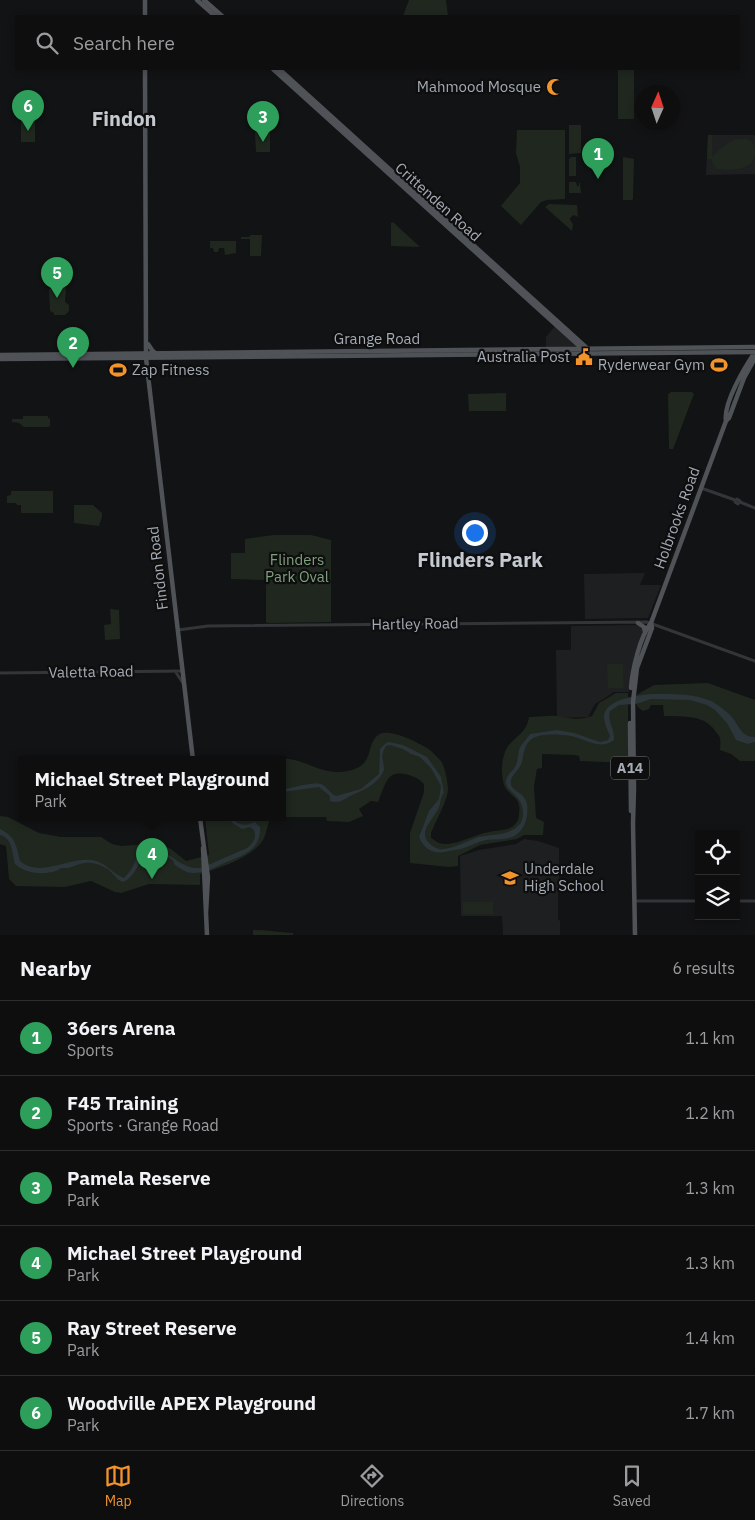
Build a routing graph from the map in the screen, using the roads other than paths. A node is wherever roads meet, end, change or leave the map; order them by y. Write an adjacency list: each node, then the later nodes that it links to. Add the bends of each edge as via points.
1 (145, 0): 4 (main road)
2 (197, 0): 5 (main road)
3 (204, 0): 6 (main road)
4 (145, 15)
5 (214, 15)
6 (221, 15)
7 (146, 70): 10 (main road, Findon Road)
8 (274, 70): 11 (main road, Crittenden Road)
9 (280, 70): 14 (main road, Crittenden Road)
10 (147, 344): 17 (main road); 18 (main road, Findon Road); 19 (main road)
11 (578, 344): 13 (main road); 14 (main road, Crittenden Road)
12 (755, 347): 14 (main road, Grange Road)
13 (576, 350): 14 (main road, Grange Road); 19 (main road, Grange Road)
14 (587, 351): 15 (main road, Grange Road); 19 (main road, Grange Road)
15 (745, 352): 16 (main road, Grange Road); 22 (main road)
16 (755, 352): 22 (main road, Holbrooks Road / A14)
17 (138, 356): 18 (main road, Grange Road); 20 (main road, Grange Road); 23 (main road)
18 (148, 356): 19 (main road, Grange Road); 23 (main road, Findon Road)
19 (156, 356): 23 (main road)
20 (0, 357)
21 (755, 358): 24 (main road, Holbrooks Road / A14)
22 (747, 364): 24 (main road, Holbrooks Road / A14, via 729,401)
23 (148, 365): 29 (main road, Findon Road)
24 (726, 421): 25 (main road, Holbrooks Road / A14)
25 (701, 488): 26 (street, via 738,499); 28 (main road, Holbrooks Road / A14)
26 (755, 508)
27 (638, 622): 28 (street, Hartley Road); 29 (street, Hartley Road, via 208,626); 30 (main road)
28 (651, 623): 30 (main road, Holbrooks Road / A14); 31 (street, Hartley Road); 36 (main road, Holbrooks Road / A14)
29 (178, 630): 33 (main road, Findon Road)
30 (646, 634): 36 (main road, Holbrooks Road / A14, via 634,668)
31 (755, 661)
32 (175, 671): 33 (street, Valetta Road); 34 (street, Valetta Road); 35 (street)
33 (183, 671): 35 (main road, Findon Road)
34 (0, 673)
35 (184, 686): 37 (main road, Findon Road)
36 (632, 691): 39 (main road, Holbrooks Road / A14)
37 (193, 756)
38 (200, 821): 43 (main road, via 206,877)
39 (634, 901): 40 (street); 44 (main road, Holbrooks Road / A14)
40 (695, 901)
41 (740, 901): 42 (street)
42 (755, 901)
43 (206, 935)
44 (635, 935)

